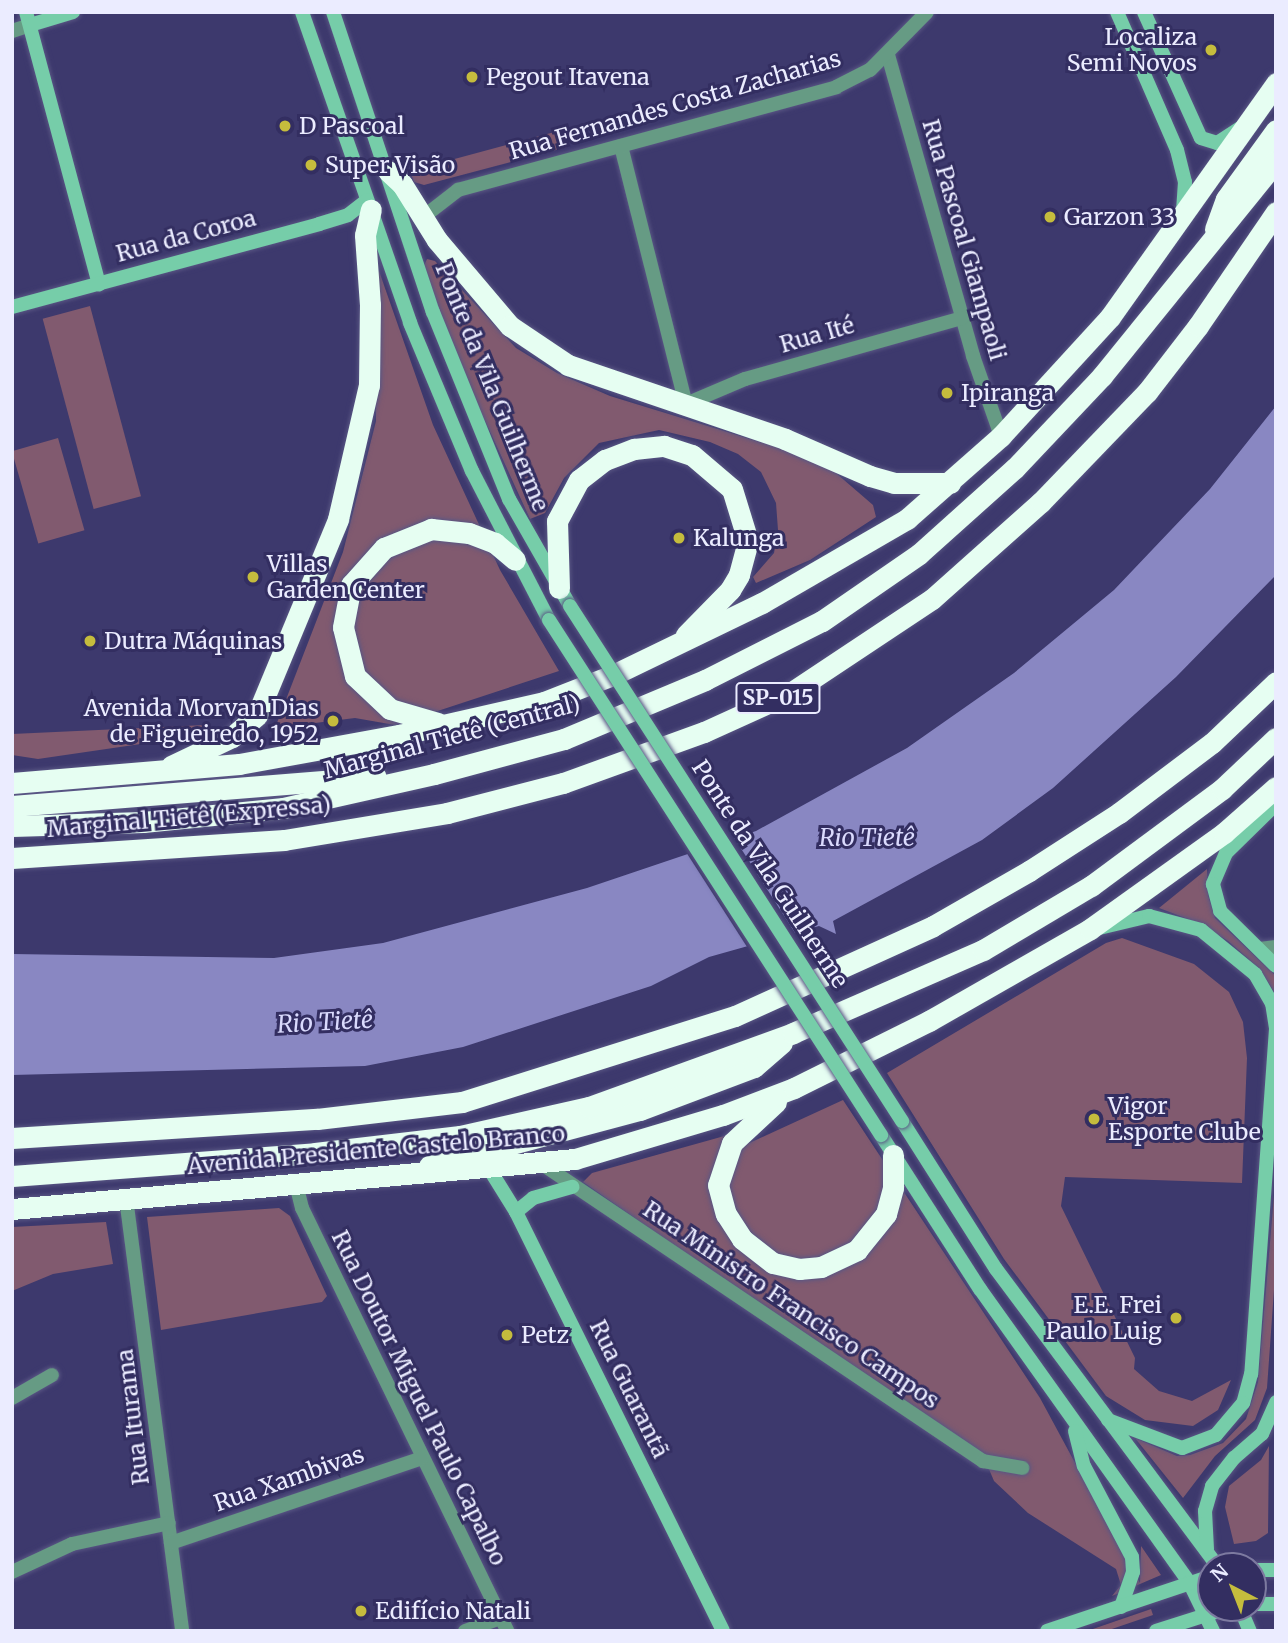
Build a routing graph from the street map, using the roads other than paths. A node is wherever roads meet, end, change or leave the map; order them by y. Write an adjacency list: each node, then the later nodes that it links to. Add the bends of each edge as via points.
1 (74, 12): 7 (main road)
2 (302, 12): 18 (main road, Ponte da Vila Guilherme)
3 (333, 12): 17 (main road, Ponte da Vila Guilherme)
4 (927, 12): 11 (street, Rua Fernandes Costa Zacharias)
5 (1117, 12): 10 (main road)
6 (1144, 12): 9 (main road)
7 (28, 19): 8 (street); 23 (main road)
8 (12, 31)
9 (1158, 44): 10 (main road); 13 (main road, via 1201,138 1217,143)
10 (1135, 54): 21 (main road, via 1182,167)
11 (888, 55): 15 (street, Rua Fernandes Costa Zacharias, via 870,70 836,86); 25 (street, Rua Pascoal Giampaoli)
12 (1271, 90): 13 (highway)
13 (1247, 124): 21 (highway)
14 (1276, 130): 22 (highway, via 1226,199)
15 (621, 146): 20 (street, Rua Fernandes Costa Zacharias, via 458,190); 26 (street)
16 (1276, 160): 22 (highway, Marginal Tietê (Central))
17 (388, 171): 20 (highway, via 402,184); 30 (main road, Ponte da Vila Guilherme, via 433,312 509,499)
18 (369, 205): 23 (main road, Rua da Coroa, via 319,224); 29 (main road, Ponte da Vila Guilherme, via 458,440); 35 (highway, via 365,235 369,385 350,481 334,530 257,715 232,737)
19 (1276, 212): 42 (highway, Marginal Tietê (Expressa) / SP-015, via 1147,392 988,555 932,599 792,692 704,732 563,783 447,813 284,840)
20 (422, 218): 26 (highway, via 510,326 531,343 568,365)
21 (1181, 219): 27 (highway, via 1082,352)
22 (1209, 247): 36 (highway, Marginal Tietê (Central), via 1102,376 1015,468 919,554 822,621 705,680 564,739)
23 (99, 284): 24 (main road, Rua da Coroa)
24 (12, 307)
25 (962, 318): 26 (street, Rua Ité, via 745,379); 27 (street, Rua Pascoal Giampaoli)
26 (686, 404): 28 (highway, via 894,483)
27 (1001, 436): 28 (highway)
28 (950, 483): 31 (highway, via 907,519 850,554)
29 (515, 560): 33 (highway, via 495,543 469,533 431,529 384,548 351,585 343,628 355,676 390,709); 50 (main road, Ponte da Vila Guilherme, bridge)
30 (559, 588): 31 (highway, via 557,521 579,480 604,460 634,449 664,446 692,455 732,489 748,541 730,590); 64 (main road, Ponte da Vila Guilherme, bridge, via 996,1269)
31 (675, 646): 33 (highway, via 544,702)
32 (1276, 682): 49 (highway, via 1212,743 1119,813 1029,871 933,926 734,1016 462,1102 317,1119)
33 (444, 725): 35 (highway, via 239,764)
34 (1276, 738): 47 (highway, via 1222,789 1091,886 983,950)
35 (164, 770): 37 (highway)
36 (434, 774): 40 (highway, via 306,780); 41 (highway, Marginal Tietê (Central), via 283,808 143,822)
37 (17, 780)
38 (1276, 787): 43 (highway, Avenida Presidente Castelo Branco, via 1224,832)
39 (1276, 804): 45 (main road, via 1226,853 1213,884 1220,911)
40 (12, 806)
41 (12, 826)
42 (12, 858)
43 (1090, 929): 48 (highway, Avenida Presidente Castelo Branco, via 929,1021); 51 (main road, via 1142,917 1177,920 1206,933 1255,974 1275,1018)
44 (1276, 947): 45 (street)
45 (1260, 949): 46 (main road)
46 (1276, 966)
47 (793, 1033): 54 (highway, via 754,1067 640,1110); 55 (highway, via 589,1107 460,1136 314,1153)
48 (794, 1088): 50 (highway, via 745,1129 720,1168 718,1185 726,1214 756,1252 773,1263 799,1269 840,1261 857,1250 886,1214 893,1187); 52 (highway, Avenida Presidente Castelo Branco, via 683,1129 575,1160)
49 (12, 1138)
50 (893, 1155): 65 (main road, Ponte da Vila Guilherme)
51 (1271, 1158): 64 (main road, via 1251,1374 1236,1414 1216,1435 1182,1448)
52 (542, 1164): 53 (highway, Avenida Presidente Castelo Branco); 57 (street, Rua Ministro Francisco Campos)
53 (489, 1170): 54 (highway, Avenida Presidente Castelo Branco); 60 (main road, Rua Guarantã)
54 (404, 1175): 56 (highway, Avenida Presidente Castelo Branco)
55 (12, 1176)
56 (296, 1184): 58 (highway, Avenida Presidente Castelo Branco); 66 (street, Rua Doutor Miguel Paulo Capalbo, via 302,1208)
57 (572, 1187): 60 (main road, via 533,1198); 67 (street, Rua Ministro Francisco Campos, via 983,1461)
58 (127, 1198): 59 (highway, Avenida Presidente Castelo Branco); 68 (street, Rua Iturama)
59 (12, 1209)
60 (516, 1212): 80 (main road, Rua Guarantã)
61 (52, 1375): 62 (street)
62 (12, 1398)
63 (1276, 1402): 70 (main road, via 1262,1434 1234,1458 1212,1486 1205,1511)
64 (1108, 1420): 70 (main road, Ponte da Vila Guilherme)
65 (1073, 1423): 73 (main road, Ponte da Vila Guilherme); 75 (main road, via 1084,1466 1132,1557 1133,1572)
66 (422, 1458): 69 (street, Rua Xambivas); 77 (street, Rua Doutor Miguel Paulo Capalbo)
67 (1022, 1468)
68 (169, 1523): 69 (street, Rua Iturama); 71 (street, via 72,1544)
69 (171, 1543): 78 (street, Rua Iturama)
70 (1207, 1550)
71 (12, 1573)
72 (1197, 1580): 73 (main road)
73 (1189, 1582): 74 (main road, Ponte da Vila Guilherme); 75 (main road)
74 (1197, 1597)
75 (1121, 1607): 81 (main road)
76 (1197, 1617): 82 (main road)
77 (504, 1625): 79 (street)
78 (182, 1631)
79 (465, 1631)
80 (723, 1631)
81 (1047, 1631)
82 (1156, 1631)

